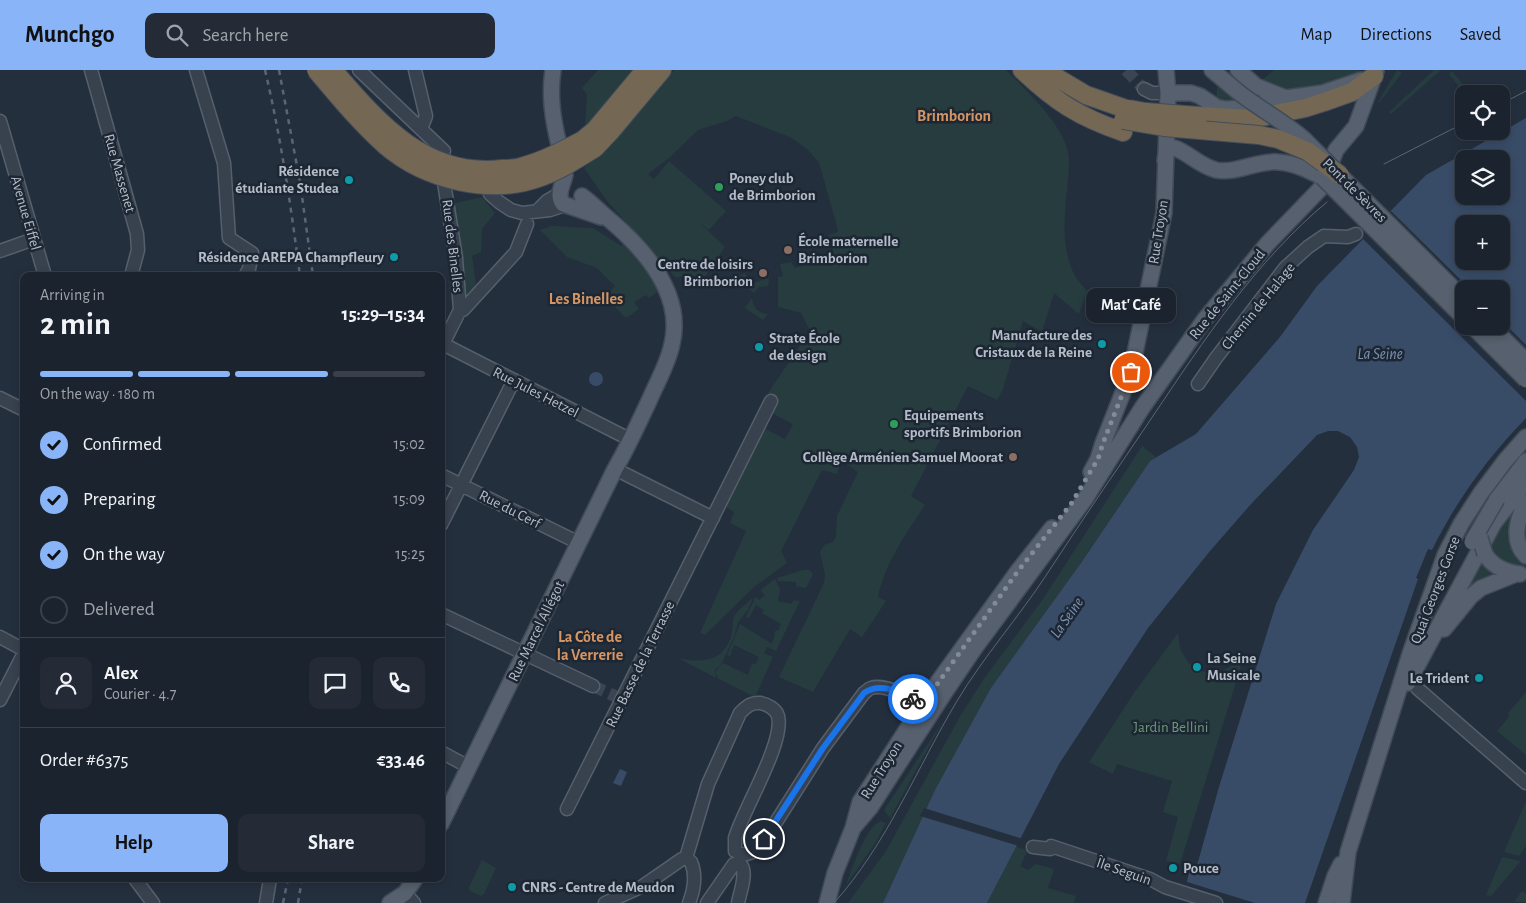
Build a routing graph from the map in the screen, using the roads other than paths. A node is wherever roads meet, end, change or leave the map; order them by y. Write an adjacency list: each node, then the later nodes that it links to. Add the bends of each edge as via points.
1 (91, 70): 41 (street, Rue Massenet, via 137,234 138,250)
2 (196, 70): 42 (street, via 224,163 229,238 252,253)
3 (316, 70): 26 (highway, bridge, via 359,120 387,146 408,161 443,177 471,184 513,184 562,169)
4 (333, 70): 26 (highway, bridge, via 394,135 416,151 447,164 489,171 522,167)
5 (360, 70): 24 (street)
6 (415, 70): 24 (street, via 426,116)
7 (553, 70): 28 (main road, via 551,103)
8 (645, 70): 26 (highway, via 595,130)
9 (662, 70): 26 (highway, via 611,131)
10 (1022, 70): 23 (highway, via 1067,108 1088,120)
11 (1038, 70): 23 (highway, via 1069,95 1108,116)
12 (1044, 70): 23 (highway)
13 (1166, 70): 20 (main road, Rue Troyon)
14 (1212, 70): 18 (main road)
15 (1216, 70): 18 (main road)
16 (1238, 70): 21 (main road, via 1256,86)
17 (1376, 75): 21 (main road, via 1322,93); 23 (highway, bridge, via 1352,92 1324,102 1251,119 1145,112); 33 (main road, via 1356,126 1336,150)
18 (1233, 87): 32 (main road, Pont de Sèvres, bridge, via 1297,133)
19 (1144, 89): 20 (street, via 1152,93)
20 (1168, 93): 21 (main road, via 1191,93 1224,109); 25 (main road, Rue Troyon)
21 (1286, 98)
22 (0, 120): 38 (street, Avenue Eiffel)
23 (1124, 120): 32 (highway, bridge, via 1278,139 1307,151); 33 (highway, via 1161,138 1260,146 1288,153 1309,162)
24 (421, 129): 27 (street)
25 (1166, 131): 30 (main road); 31 (main road, Rue Troyon)
26 (589, 144)
27 (438, 145): 29 (street); 45 (street, Rue des Binelles, via 456,258)
28 (559, 145)
29 (451, 157)
30 (1191, 157): 31 (main road, via 1171,148 1166,153); 33 (main road, via 1206,167 1218,170 1277,161 1292,164)
31 (1165, 162): 51 (main road, Rue Troyon, via 1164,213)
32 (1340, 175): 43 (main road, Pont de Sèvres, bridge)
33 (1322, 182): 44 (main road, Pont de Sèvres, bridge); 59 (main road, Rue de Saint-Cloud, via 1208,316)
34 (490, 194): 35 (street, via 511,210 522,213 538,210 547,201)
35 (570, 196): 62 (main road, Rue Marcel Allégot, via 610,220 634,241 648,256 668,294 674,322 673,343)
36 (528, 224): 45 (street, via 516,252 464,310)
37 (1356, 234): 54 (street, Chemin de Halage, via 1324,236 1285,268)
38 (34, 238): 39 (street); 40 (street, Avenue Eiffel)
39 (0, 251)
40 (44, 272)
41 (132, 272)
42 (247, 272)
43 (1455, 290)
44 (1455, 309)
45 (460, 310): 48 (street, Rue des Binelles)
46 (1481, 335): 53 (main road, bridge)
47 (1500, 335): 50 (main road, bridge)
48 (445, 338)
49 (445, 346): 52 (street, Rue Jules Hetzel)
50 (1526, 362)
51 (1129, 378): 56 (main road); 87 (main road, Rue Troyon, via 1098,459 1071,504 1018,571)
52 (514, 380): 62 (street, Rue Jules Hetzel); 68 (street)
53 (1526, 380)
54 (1198, 384)
55 (0, 398): 58 (street)
56 (1128, 400): 59 (main road, via 1136,410); 60 (main road, via 1130,420)
57 (770, 402): 71 (street, Rue Basse de la Terrasse)
58 (20, 408)
59 (1142, 408): 60 (main road, Rue Troyon)
60 (1123, 437): 87 (main road, Rue Troyon, via 1085,499)
61 (1526, 437): 65 (main road, Quai Georges Gorse)
62 (631, 440): 64 (main road, Rue Marcel Allégot)
63 (1526, 461): 72 (main road, bridge, via 1497,499)
64 (615, 469): 71 (street); 73 (main road, Rue Marcel Allégot)
65 (1493, 476): 72 (main road, via 1479,508); 81 (main road, Quai Georges Gorse, via 1445,555)
66 (445, 477): 68 (street, Rue du Cerf)
67 (1526, 482): 78 (main road, Quai Georges Gorse, via 1494,523)
68 (461, 485): 70 (street); 73 (street, Rue du Cerf)
69 (1526, 503): 74 (main road, via 1516,526 1521,551)
70 (445, 517)
71 (713, 518): 91 (street, Rue Basse de la Terrasse, via 624,701)
72 (1476, 540): 75 (main road, bridge, via 1488,560 1498,567); 81 (main road)
73 (579, 543): 80 (main road, Rue Marcel Allégot)
74 (1526, 556)
75 (1521, 574): 78 (main road, via 1481,588)
76 (445, 616): 80 (street)
77 (0, 637): 79 (street)
78 (1427, 647): 83 (main road, Quai Georges Gorse)
79 (20, 650)
80 (524, 654): 84 (street); 89 (main road, Rue Marcel Allégot)
81 (1410, 654): 86 (main road, Quai Georges Gorse)
82 (20, 660): 85 (street)
83 (1410, 679): 86 (main road, Quai Georges Gorse); 90 (street)
84 (593, 686)
85 (0, 700)
86 (1395, 702): 100 (main road, Quai Georges Gorse, via 1348,852)
87 (928, 707): 94 (street, via 900,692 871,688 864,693 823,748 771,830 753,852 743,855 736,850 735,838 773,748 779,724 777,713 771,708 758,703 747,706 740,713 708,784); 99 (main road, Rue Troyon, via 870,808 853,828)
88 (445, 754): 89 (street)
89 (469, 766): 92 (main road, Rue Marcel Allégot)
90 (1526, 783)
91 (567, 809)
92 (445, 816)
93 (1033, 847): 108 (street, Île Seguin, via 1050,849 1049,854 1111,875)
94 (686, 858): 104 (street, via 644,886); 105 (street, via 691,862 694,875 694,890)
95 (137, 882): 101 (street)
96 (270, 882): 102 (street)
97 (414, 882): 98 (main road)
98 (410, 898): 103 (main road)
99 (824, 900)
100 (1336, 902)
101 (153, 903)
102 (266, 903)
103 (390, 903)
104 (605, 903)
105 (689, 903)
106 (707, 903): 107 (street, via 734,864 739,863 744,870)
107 (738, 903)
108 (1216, 903)

